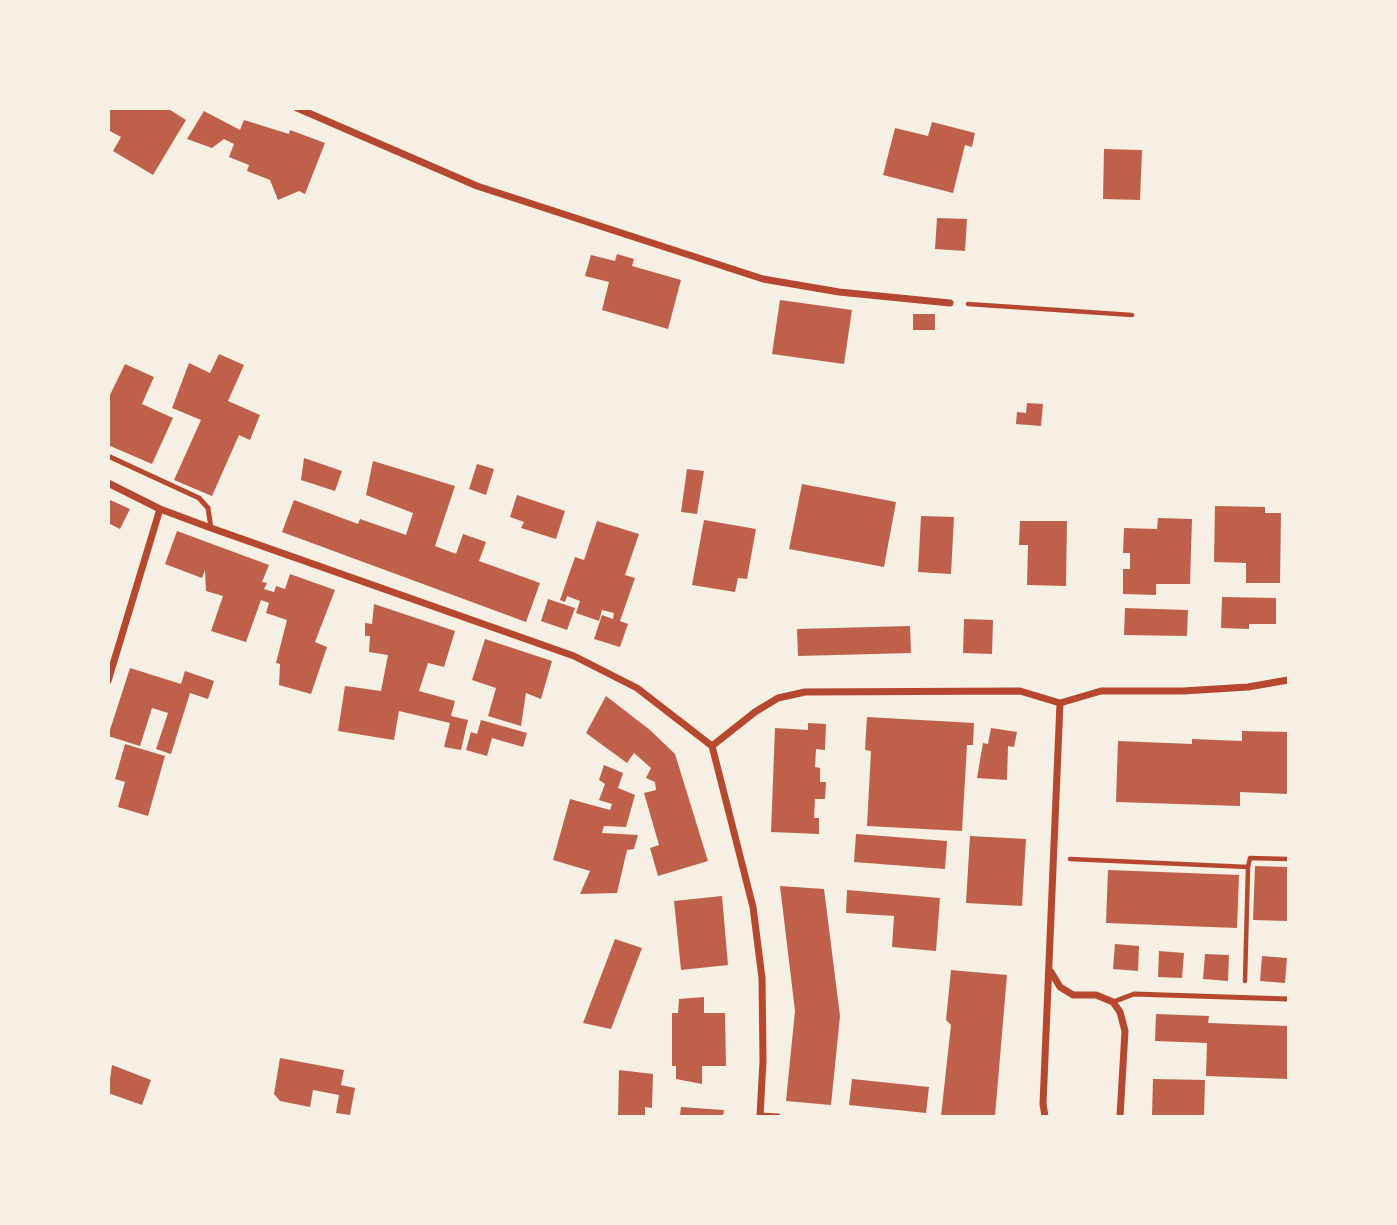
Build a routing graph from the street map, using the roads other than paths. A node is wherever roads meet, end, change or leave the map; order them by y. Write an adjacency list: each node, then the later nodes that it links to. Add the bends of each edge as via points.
1 (297, 108): 2 (street, via 477,186 751,275 839,292)
2 (950, 303)
3 (108, 456): 6 (lane, via 199,498 208,508)
4 (108, 483): 5 (street)
5 (160, 509): 6 (street); 8 (street)
6 (211, 528): 10 (street, via 574,656 637,688)
7 (1289, 680): 9 (street, via 1183,691 1101,691)
8 (108, 681)
9 (1059, 703): 10 (street, via 1020,691 805,692 778,698); 11 (street)
10 (712, 746): 14 (street, via 753,907 762,978)
11 (1049, 970): 13 (street, via 1059,987 1073,995 1096,995); 16 (street)
12 (1289, 999): 13 (lane, via 1134,994)
13 (1113, 1002): 17 (street, via 1125,1031)
14 (760, 1116): 15 (lane)
15 (778, 1116)
16 (1045, 1116)
17 (1120, 1116)

